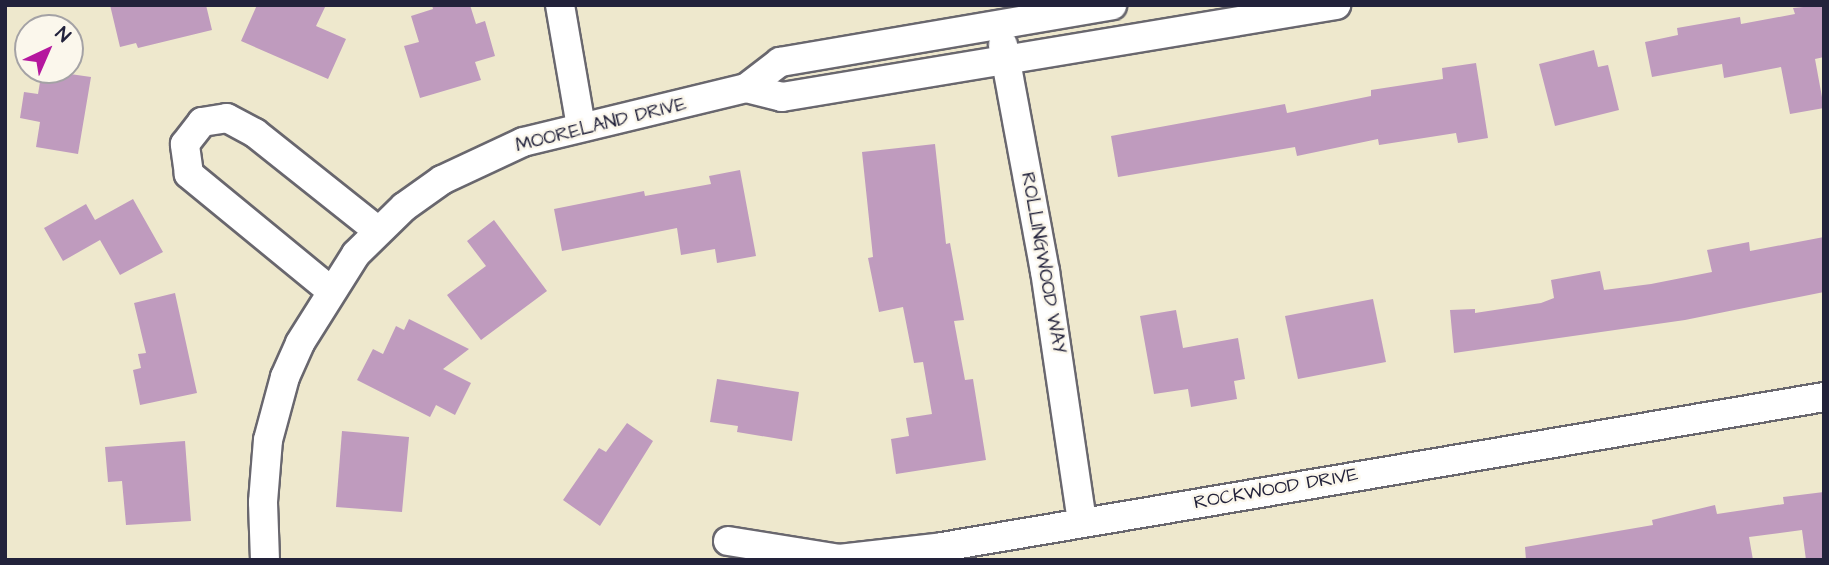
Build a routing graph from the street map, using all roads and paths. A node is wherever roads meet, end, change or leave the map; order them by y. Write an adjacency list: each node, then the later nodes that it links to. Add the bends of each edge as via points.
1 (560, 5): 7 (street)
2 (1112, 5): 4 (street, MOORELAND DRIVE)
3 (1336, 5): 5 (street, MOORELAND DRIVE)
4 (998, 15): 5 (street, ROLLINGWOOD WAY); 6 (street, MOORELAND DRIVE, via 780,62)
5 (1007, 63): 6 (street, MOORELAND DRIVE, via 782,97); 11 (street, ROLLINGWOOD WAY, via 1067,404)
6 (746, 88): 7 (street, MOORELAND DRIVE)
7 (581, 127): 8 (street, MOORELAND DRIVE, via 482,159 442,180)
8 (378, 231): 9 (street, MOORELAND DRIVE); 9 (street, via 255,133 227,118 202,122 185,144 189,174)
9 (330, 290): 13 (street, MOORELAND DRIVE, via 300,343 275,409 264,470)
10 (1824, 397): 11 (street, ROCKWOOD DRIVE)
11 (1082, 522): 12 (street, ROCKWOOD DRIVE, via 942,547 839,559)
12 (728, 541)
13 (265, 560)

